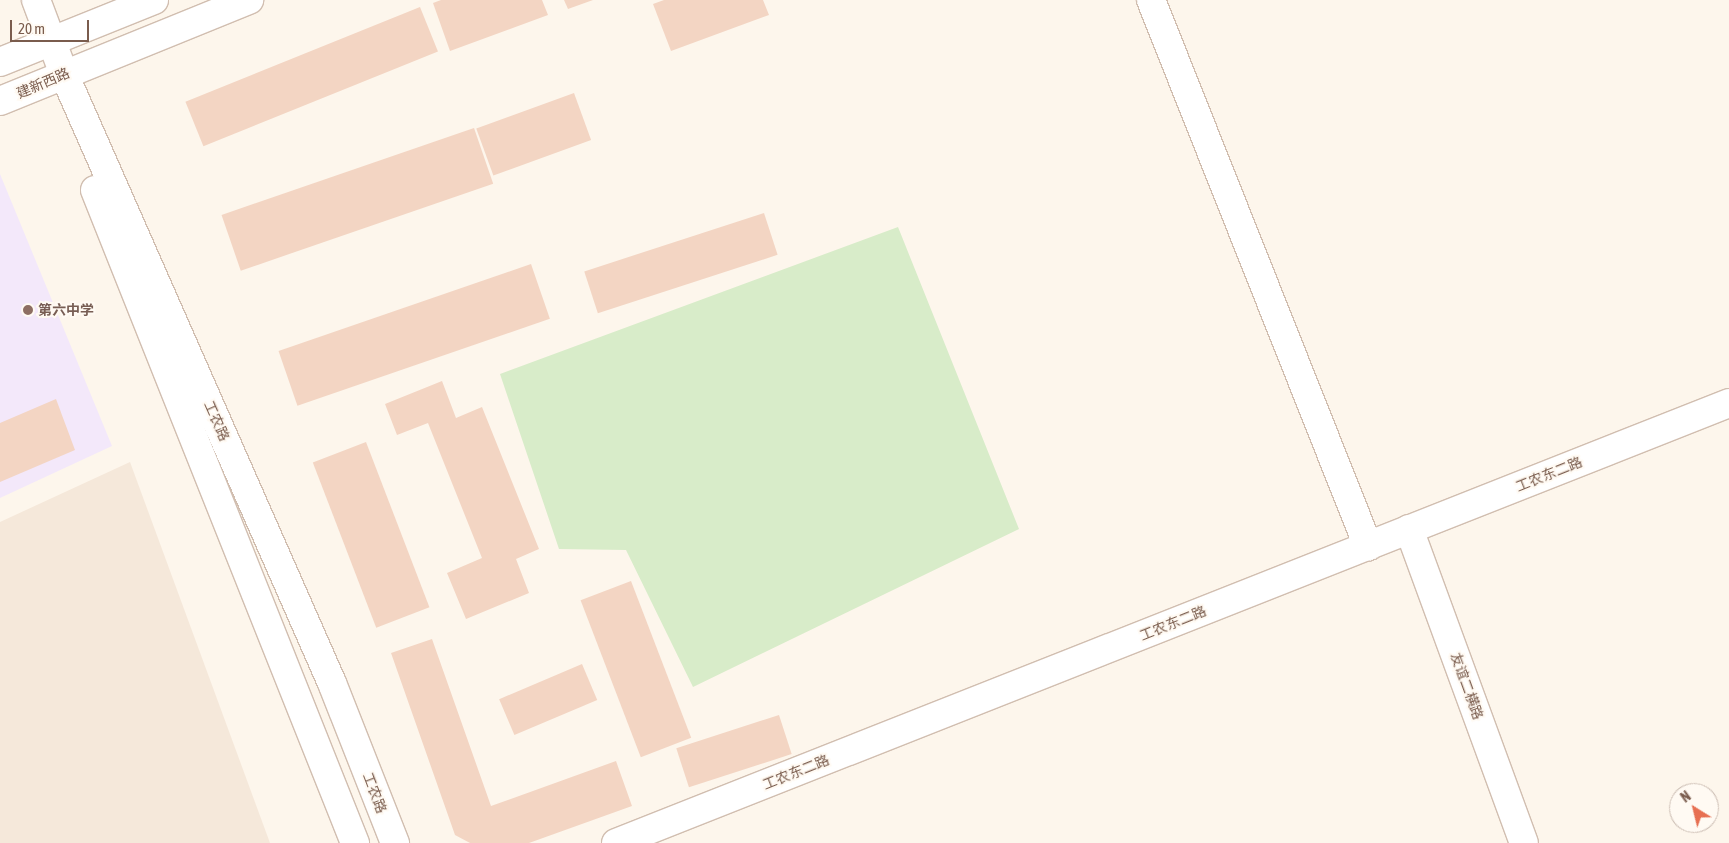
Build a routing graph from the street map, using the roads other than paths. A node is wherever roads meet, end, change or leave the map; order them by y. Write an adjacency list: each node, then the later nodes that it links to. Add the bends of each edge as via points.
1 (22, 0): 6 (street, 工农路)
2 (36, 0): 6 (street, 工农路)
3 (154, 0): 6 (street)
4 (249, 0): 8 (street, 建新西路)
5 (1151, 0): 12 (street)
6 (55, 40): 7 (street); 8 (street, 工农路)
7 (0, 62)
8 (67, 73): 9 (street, 建新西路); 13 (street, 工农路); 14 (street, 工农路, via 332,683)
9 (0, 101)
10 (1729, 403): 11 (street, 工农东二路)
11 (1409, 529): 12 (street, 工农东二路); 16 (street, 友谊二横路)
12 (1368, 546): 15 (street, 工农东二路)
13 (355, 843)
14 (395, 843)
15 (616, 843)
16 (1524, 843)

